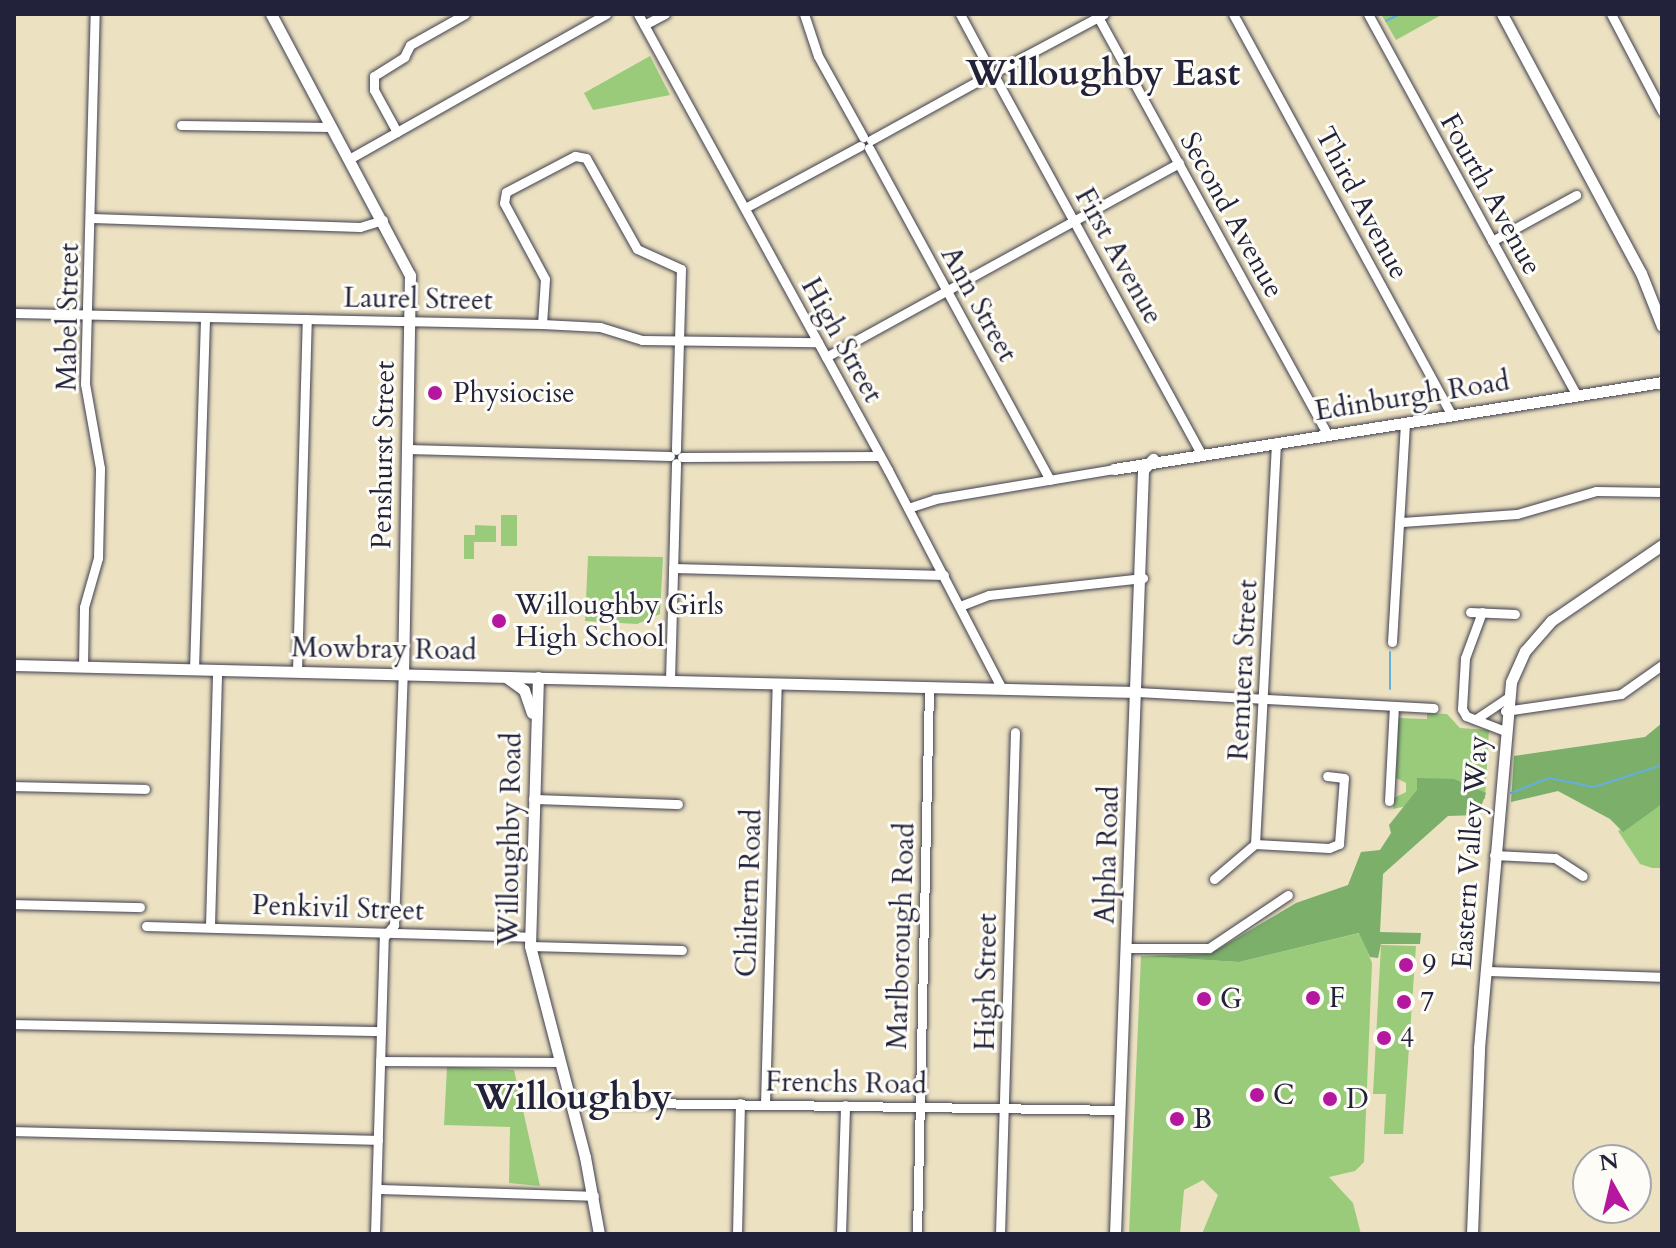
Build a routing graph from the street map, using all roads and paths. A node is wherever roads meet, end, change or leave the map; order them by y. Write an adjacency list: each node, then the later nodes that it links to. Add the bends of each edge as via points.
1 (95, 14): 25 (street, Mabel Street)
2 (271, 14): 18 (main road, Penshurst Street)
3 (465, 14): 19 (street, via 410,45 404,57 374,76 374,90)
4 (606, 14): 19 (street)
5 (638, 14): 14 (street, High Street)
6 (665, 14): 14 (street)
7 (804, 14): 20 (street, Ann Street, via 818,56)
8 (960, 14): 15 (street, First Avenue)
9 (1233, 14): 44 (street, Third Avenue)
10 (1368, 14): 28 (street, Fourth Avenue)
11 (1502, 14): 30 (main road)
12 (1611, 14): 16 (street)
13 (1101, 16): 15 (street); 22 (street, Second Avenue)
14 (644, 25): 24 (street, High Street)
15 (993, 73): 20 (street); 27 (street, First Avenue)
16 (1662, 111)
17 (181, 125): 18 (street)
18 (331, 127): 21 (main road, Penshurst Street)
19 (397, 132): 21 (street)
20 (866, 143): 24 (street); 29 (street, Ann Street)
21 (349, 159): 26 (main road, Penshurst Street)
22 (1179, 163): 27 (street); 46 (street, Second Avenue)
23 (1576, 195): 28 (street)
24 (745, 208): 40 (street, High Street)
25 (92, 218): 26 (street, via 360,227); 33 (street, Mabel Street)
26 (383, 220): 36 (main road, Penshurst Street, via 410,275)
27 (1074, 221): 29 (street); 49 (street, First Avenue)
28 (1492, 241): 43 (street, Fourth Avenue)
29 (947, 290): 41 (street); 56 (street, Ann Street)
30 (1651, 294): 31 (main road); 38 (main road)
31 (1662, 308)
32 (14, 313): 33 (street, Laurel Street)
33 (89, 315): 34 (street, Laurel Street); 71 (street, Mabel Street, via 85,384 100,468 98,558 84,607)
34 (205, 317): 35 (street, Laurel Street); 72 (street)
35 (307, 319): 36 (street, Laurel Street); 74 (street)
36 (411, 321): 37 (street, Laurel Street); 48 (main road, Penshurst Street)
37 (542, 324): 39 (street, Laurel Street, via 600,327 642,340); 39 (street, via 545,279 504,203 506,192 575,156 586,158 637,249 681,269)
38 (1662, 326)
39 (680, 341): 40 (street, Laurel Street); 51 (street)
40 (818, 342): 41 (street, High Street)
41 (826, 357): 50 (street, High Street)
42 (1662, 382): 43 (main road, Edinburgh Road)
43 (1576, 394): 44 (main road, Edinburgh Road)
44 (1451, 414): 45 (main road, Edinburgh Road)
45 (1405, 422): 46 (main road, Edinburgh Road); 59 (street)
46 (1327, 434): 47 (main road, Edinburgh Road)
47 (1276, 443): 49 (main road, Edinburgh Road); 83 (street, Remuera Street)
48 (407, 449): 51 (street); 75 (main road, Penshurst Street)
49 (1202, 455): 52 (main road, Edinburgh Road)
50 (880, 456): 51 (street); 58 (street, High Street)
51 (676, 457): 61 (street)
52 (1158, 462): 53 (main road); 54 (main road); 55 (main road)
53 (1128, 468): 54 (main road); 55 (main road)
54 (1114, 469): 56 (street)
55 (1144, 478): 63 (main road, Alpha Road)
56 (1050, 480): 58 (street)
57 (1662, 492): 59 (street, via 1596,491 1520,513)
58 (908, 508): 62 (street, High Street)
59 (1402, 522): 68 (street)
60 (1662, 545): 84 (main road, Eastern Valley Way, via 1547,625 1519,661)
61 (673, 568): 62 (street); 78 (street)
62 (944, 575): 64 (street, High Street)
63 (1143, 578): 64 (street, via 989,595); 82 (main road, Alpha Road)
64 (960, 606): 81 (street, High Street)
65 (1470, 612): 66 (street)
66 (1482, 612): 67 (street); 87 (street, via 1463,682 1463,713)
67 (1515, 614)
68 (1392, 642)
69 (14, 665): 71 (main road, Mowbray Road)
70 (1662, 665): 84 (street, via 1621,694)
71 (83, 666): 72 (main road, Mowbray Road)
72 (194, 669): 73 (main road, Mowbray Road)
73 (217, 669): 74 (main road, Mowbray Road); 105 (street)
74 (297, 671): 75 (main road, Mowbray Road)
75 (403, 673): 76 (main road, Mowbray Road); 106 (street, Penshurst Street, via 394,925)
76 (501, 676): 77 (main road, Mowbray Road); 88 (main road, via 524,690)
77 (538, 677): 78 (main road, Mowbray Road); 88 (main road, Willoughby Road)
78 (670, 680): 79 (main road, Mowbray Road)
79 (777, 683): 80 (main road, Mowbray Road); 118 (street, Chiltern Road)
80 (929, 687): 81 (main road, Mowbray Road); 120 (street, Marlborough Road)
81 (1002, 689): 82 (main road, Mowbray Road)
82 (1137, 692): 83 (street); 108 (main road, Alpha Road)
83 (1262, 698): 85 (street); 97 (street, Remuera Street)
84 (1505, 705): 87 (street); 89 (main road, Eastern Valley Way)
85 (1394, 707): 86 (street); 95 (street)
86 (1434, 708)
87 (1476, 719): 89 (street)
88 (536, 720): 94 (main road, Willoughby Road)
89 (1503, 730): 98 (main road, Eastern Valley Way)
90 (1015, 732): 121 (street, High Street)
91 (1327, 776): 97 (street, via 1344,778 1339,844)
92 (14, 786): 93 (street)
93 (145, 789)
94 (533, 799): 96 (street); 107 (main road, Willoughby Road)
95 (1389, 801)
96 (678, 804)
97 (1255, 844): 100 (street)
98 (1494, 855): 99 (street, via 1555,858); 110 (main road, Eastern Valley Way)
99 (1583, 876)
100 (1214, 879)
101 (1288, 895): 108 (street, via 1209,948)
102 (14, 904): 103 (street)
103 (140, 907)
104 (146, 926): 105 (street, Penkivil Street)
105 (210, 926): 106 (street, Penkivil Street)
106 (389, 931): 107 (street, Penkivil Street); 113 (street, Penshurst Street, via 384,937)
107 (529, 942): 109 (street, Penkivil Street); 115 (main road, Willoughby Road)
108 (1127, 948): 122 (main road, Alpha Road)
109 (682, 950)
110 (1485, 971): 111 (street); 134 (main road, Eastern Valley Way)
111 (1662, 977)
112 (14, 1024): 113 (street)
113 (381, 1031): 114 (street, Penshurst Street)
114 (380, 1061): 115 (street); 124 (street, Penshurst Street)
115 (560, 1062): 116 (main road, Willoughby Road)
116 (571, 1102): 117 (street, Frenchs Road); 126 (main road, Willoughby Road)
117 (740, 1103): 118 (street, Frenchs Road); 129 (street)
118 (765, 1104): 119 (street, Frenchs Road)
119 (845, 1105): 120 (street, Frenchs Road); 130 (street)
120 (919, 1107): 121 (street, Frenchs Road); 131 (street, Marlborough Road)
121 (1005, 1108): 122 (street, Frenchs Road); 132 (street, High Street)
122 (1120, 1110): 133 (main road, Alpha Road)
123 (14, 1131): 124 (street)
124 (378, 1140): 125 (street, Penshurst Street)
125 (377, 1189): 126 (street); 127 (street, Penshurst Street)
126 (594, 1196): 128 (main road, Willoughby Road)
127 (375, 1234)
128 (599, 1234)
129 (737, 1234)
130 (841, 1234)
131 (917, 1234)
132 (1000, 1234)
133 (1115, 1234)
134 (1472, 1234)

